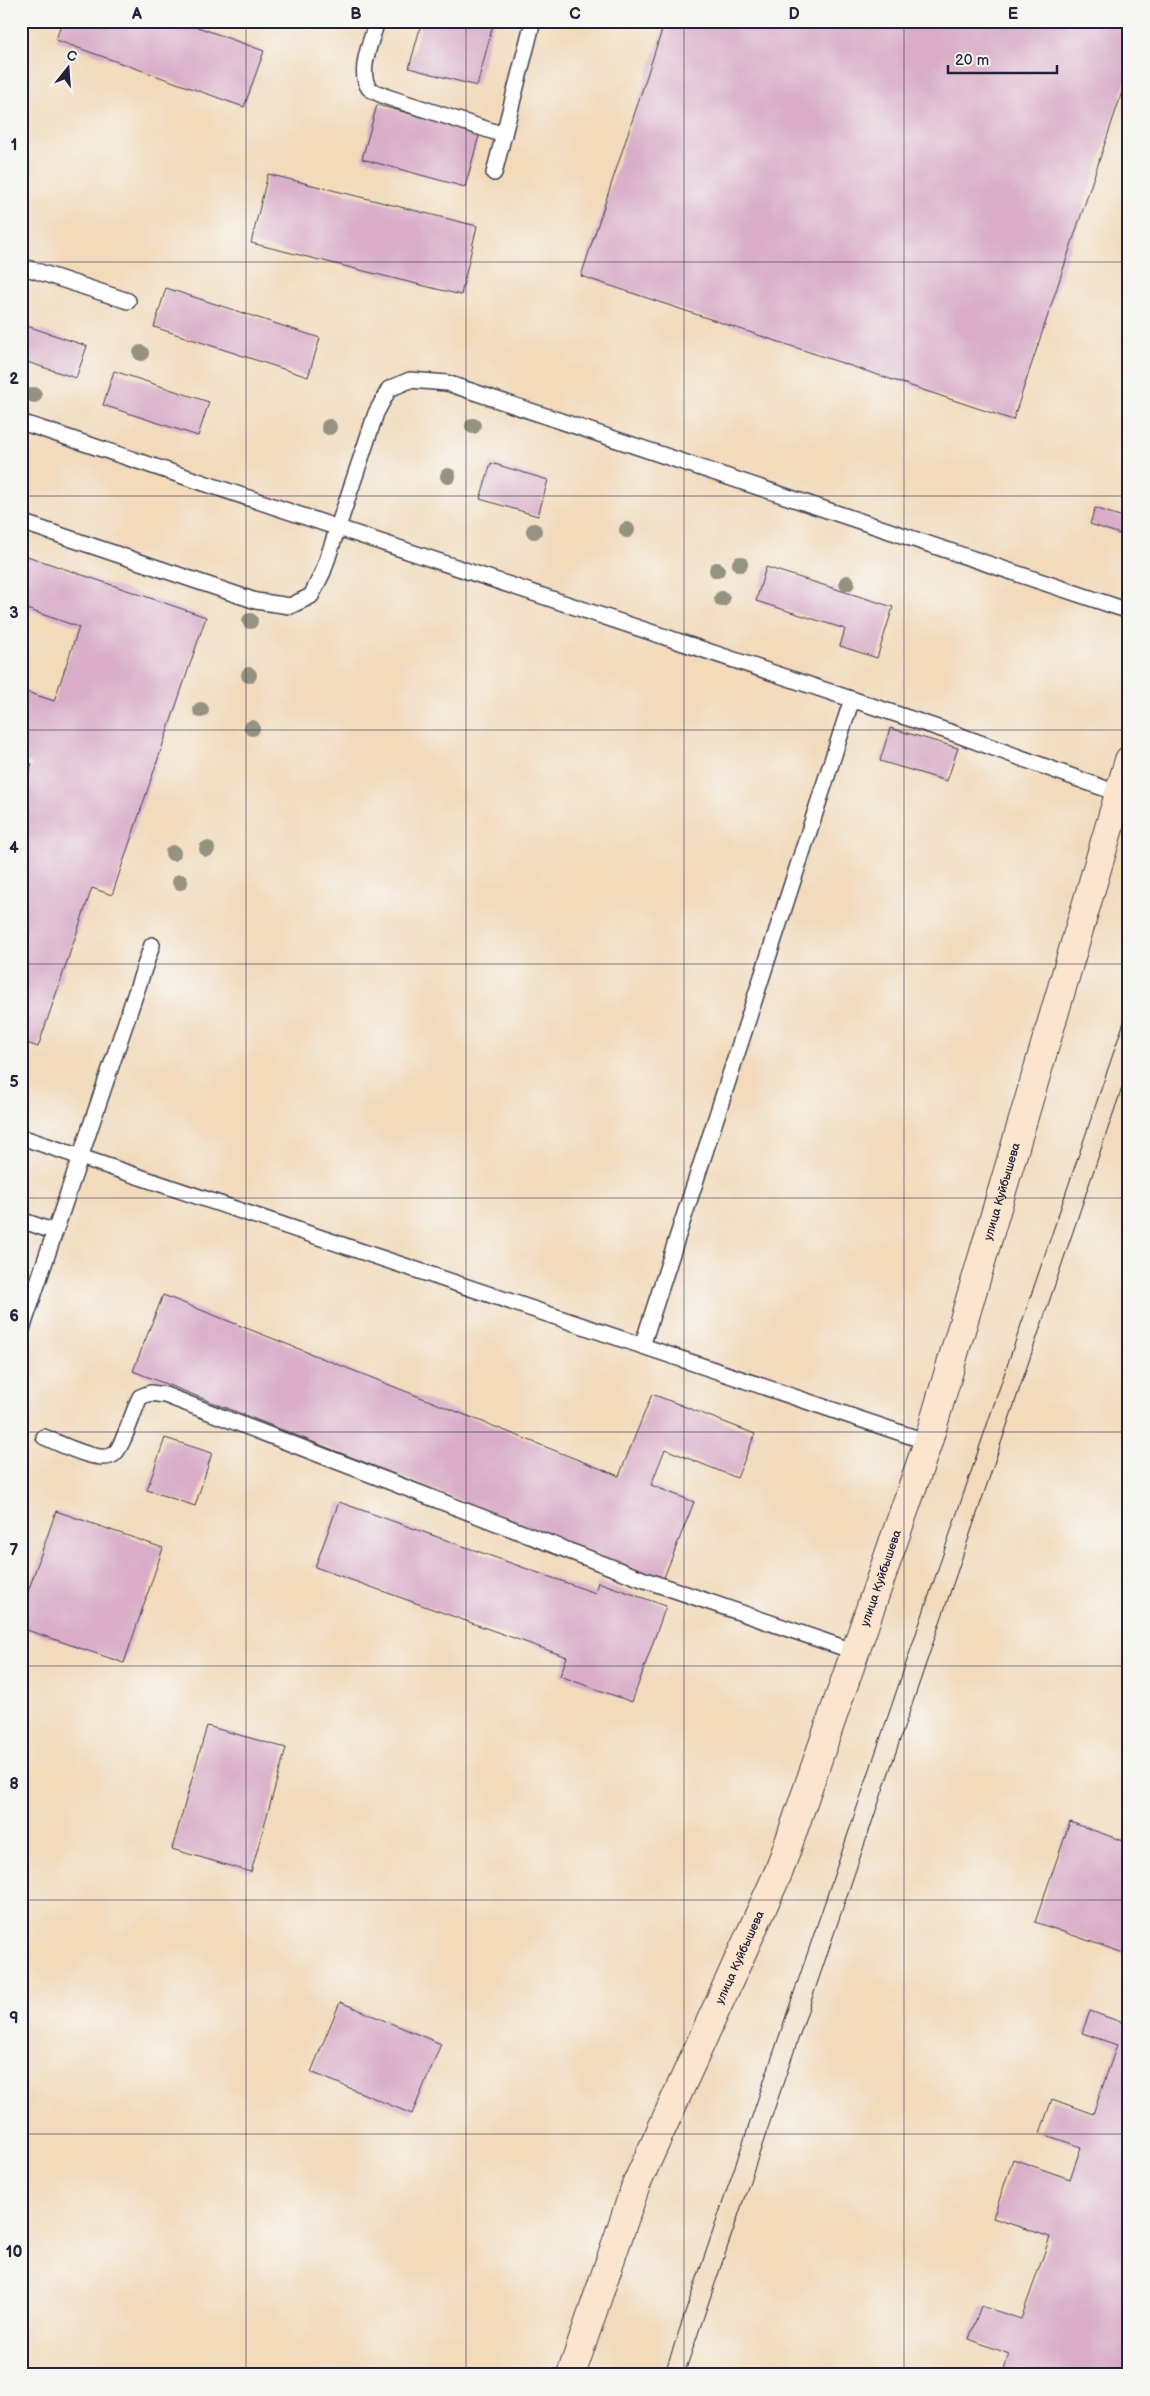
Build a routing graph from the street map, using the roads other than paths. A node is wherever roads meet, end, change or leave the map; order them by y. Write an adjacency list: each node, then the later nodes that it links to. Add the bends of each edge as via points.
1 (377, 21): 3 (lane, via 364,79 370,89)
2 (533, 21): 3 (lane)
3 (504, 135): 4 (lane)
4 (494, 173)
5 (21, 266): 6 (lane)
6 (128, 301)
7 (21, 422): 9 (lane)
8 (21, 522): 9 (lane, via 256,601 290,606 311,596 323,572)
9 (337, 529): 10 (lane, via 376,413 389,389 410,380 447,383); 11 (lane)
10 (1129, 611)
11 (852, 699): 13 (lane); 20 (lane)
12 (1129, 760): 13 (main road, улица Куйбышева)
13 (1117, 793): 22 (main road, улица Куйбышева)
14 (152, 945): 16 (lane)
15 (21, 1137): 16 (lane)
16 (80, 1157): 18 (lane); 20 (lane)
17 (21, 1220): 18 (lane)
18 (55, 1232): 19 (lane)
19 (21, 1332)
20 (642, 1346): 22 (lane)
21 (44, 1438): 23 (lane, via 105,1458 120,1447 140,1397 150,1393 165,1395 642,1579)
22 (928, 1442): 23 (main road, улица Куйбышева)
23 (856, 1652): 24 (main road, улица Куйбышева, via 779,1871 636,2185)
24 (571, 2375)

